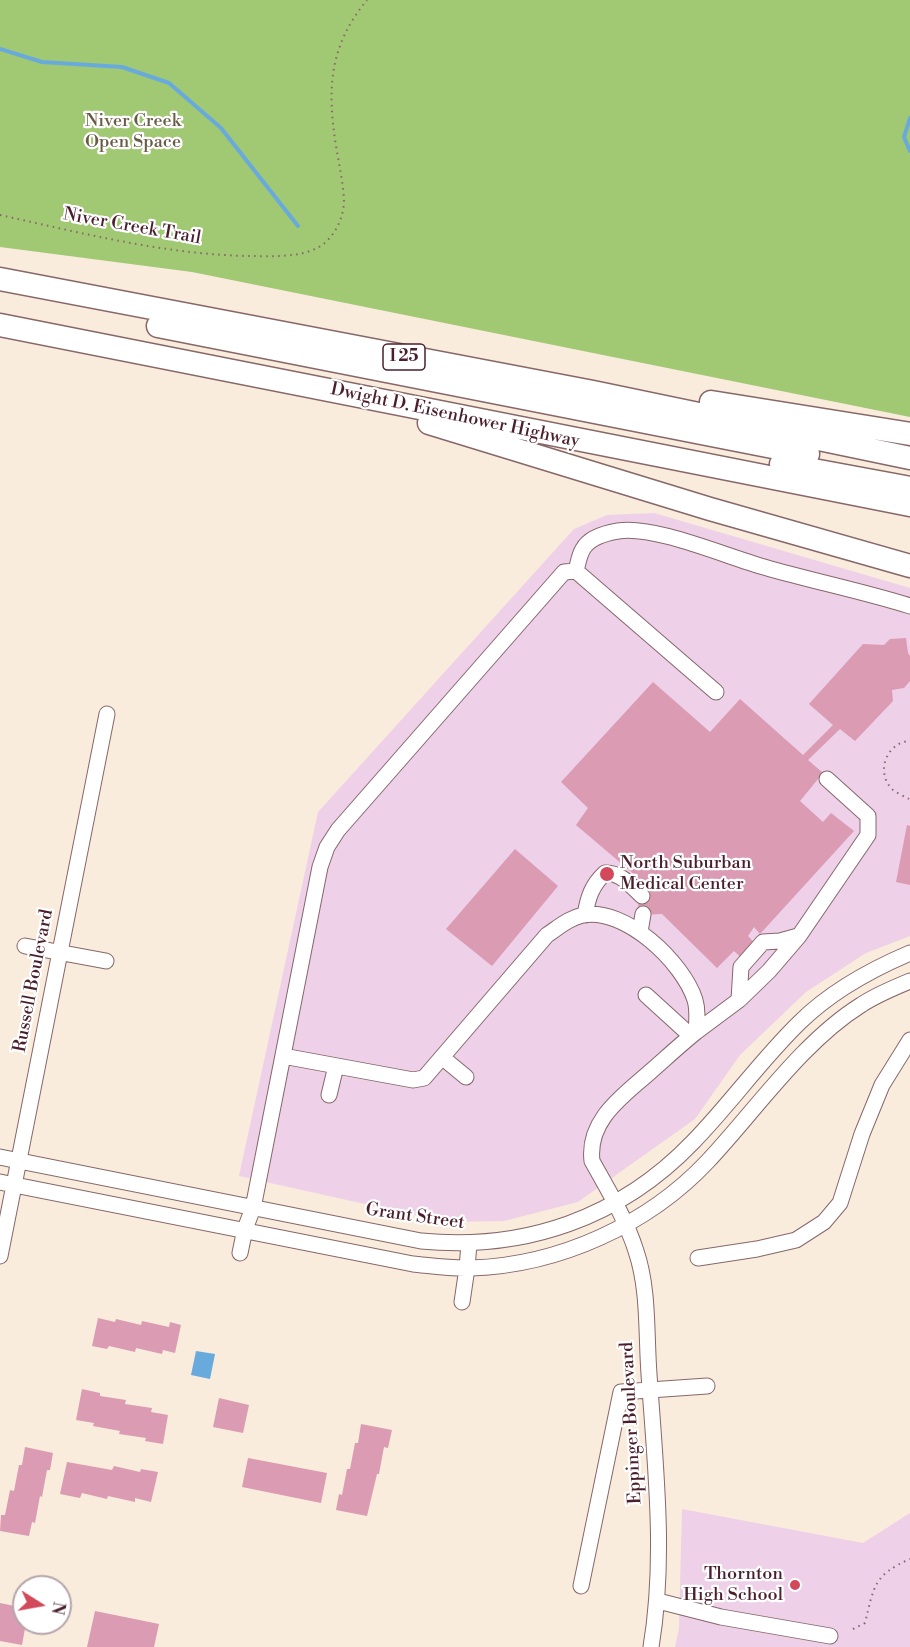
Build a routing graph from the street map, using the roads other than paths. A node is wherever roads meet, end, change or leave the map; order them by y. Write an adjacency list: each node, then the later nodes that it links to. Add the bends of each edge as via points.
1 (0, 279): 5 (highway, I 25)
2 (0, 295): 9 (highway)
3 (0, 326): 4 (highway, Dwight D. Eisenhower Highway)
4 (280, 380): 7 (highway, Dwight D. Eisenhower Highway); 12 (highway)
5 (593, 392): 6 (highway, via 634,389); 8 (highway, I 25)
6 (910, 434)
7 (572, 440): 10 (highway, via 680,447); 11 (highway, Dwight D. Eisenhower Highway)
8 (910, 458)
9 (910, 473)
10 (910, 488)
11 (910, 505)
12 (910, 566)
13 (576, 571): 14 (street, via 583,548 598,536 621,530 642,532); 15 (street); 32 (street, via 564,572 327,847)
14 (910, 606)
15 (716, 692)
16 (107, 714): 24 (street, Russell Boulevard)
17 (827, 778): 22 (street, Eppinger Boulevard, via 868,816 868,836)
18 (642, 896): 20 (street, via 621,877 605,873 588,896)
19 (644, 914): 21 (street)
20 (585, 915): 21 (street, via 617,920); 33 (street, via 572,918 547,935)
21 (640, 932): 30 (street, via 683,975 698,1016)
22 (799, 936): 29 (street, Eppinger Boulevard); 29 (street, via 763,942 741,967)
23 (25, 946): 24 (street)
24 (60, 952): 26 (street); 38 (street, Russell Boulevard)
25 (910, 953): 40 (street, Grant Street, via 853,981 825,1000 783,1039 692,1143 657,1174)
26 (106, 961)
27 (910, 981): 42 (street, via 859,1006 833,1027 692,1178)
28 (646, 995): 30 (street)
29 (740, 1000): 30 (street, Eppinger Boulevard)
30 (694, 1034): 40 (street, Eppinger Boulevard, via 612,1106 600,1122 593,1139 592,1161)
31 (910, 1040): 47 (street, via 882,1085 840,1203 824,1222 796,1240)
32 (283, 1056): 34 (street); 41 (street)
33 (443, 1058): 34 (street, via 424,1078 413,1080); 35 (street)
34 (336, 1066): 36 (street)
35 (466, 1077)
36 (329, 1095)
37 (0, 1157): 38 (street, Grant Street)
38 (19, 1161): 39 (street, Russell Boulevard); 41 (street, Grant Street)
39 (7, 1183): 43 (street); 46 (street, Russell Boulevard)
40 (614, 1202): 42 (street, Eppinger Boulevard); 44 (street, Grant Street, via 545,1233)
41 (253, 1208): 43 (street); 44 (street, Grant Street, via 396,1237)
42 (626, 1224): 48 (street, via 548,1257); 51 (street, Eppinger Boulevard, via 641,1271)
43 (245, 1230): 45 (street); 48 (street, via 413,1264)
44 (469, 1244): 48 (street)
45 (240, 1253)
46 (0, 1256)
47 (698, 1258)
48 (467, 1268): 49 (street)
49 (462, 1302)
50 (707, 1386): 51 (street)
51 (650, 1389): 52 (street, via 621,1392); 53 (street, Eppinger Boulevard, via 659,1547)
52 (581, 1586)
53 (658, 1601): 54 (street, via 721,1617); 55 (street, Eppinger Boulevard)
54 (830, 1636)
55 (651, 1647)

